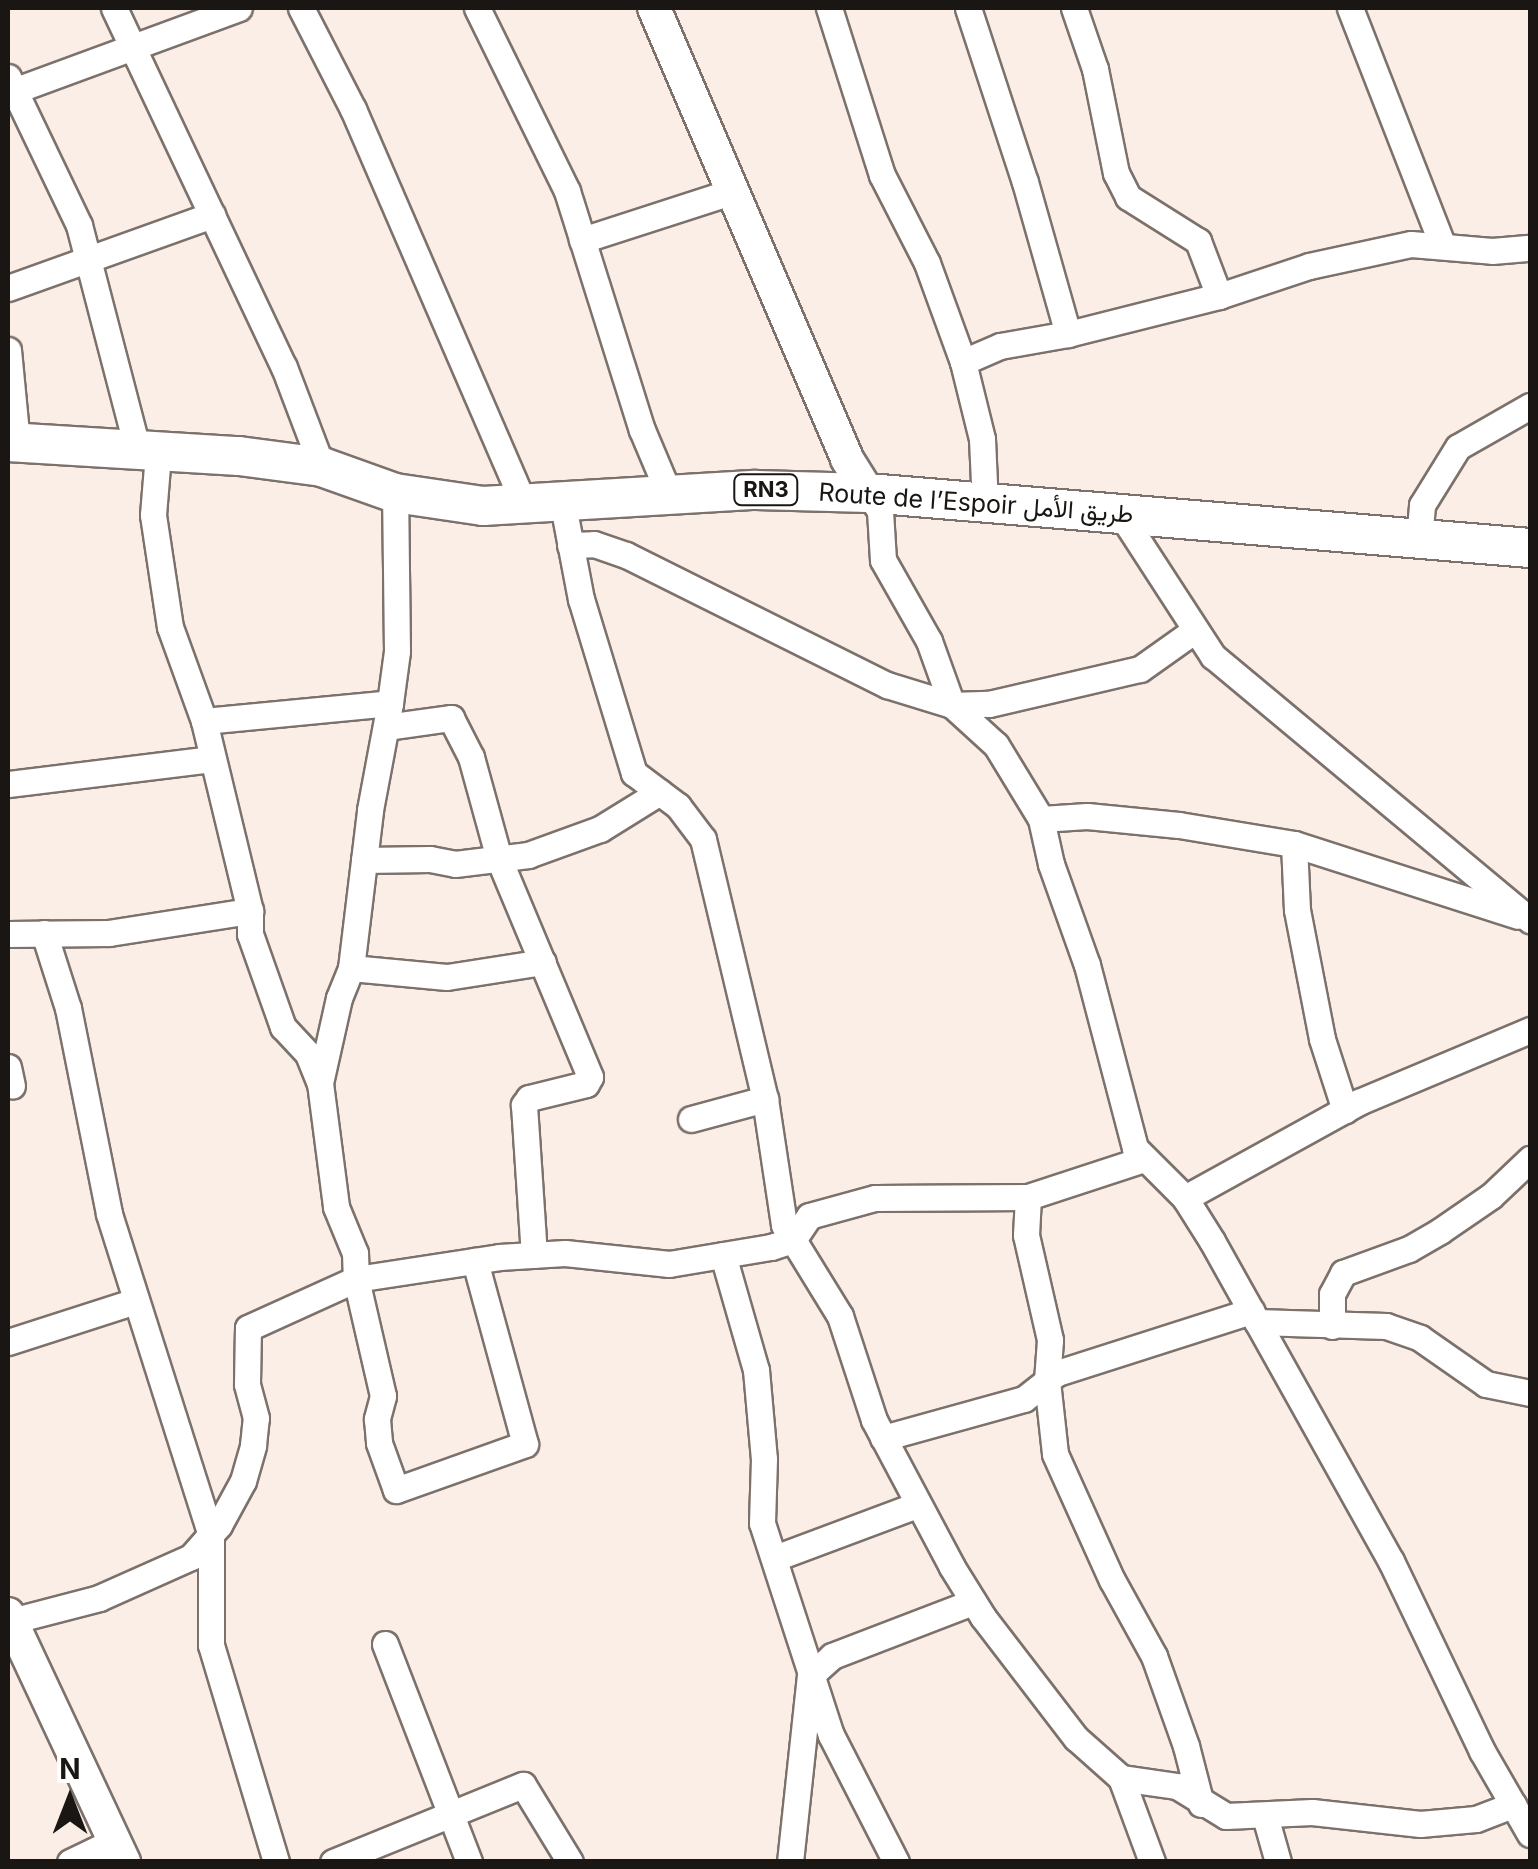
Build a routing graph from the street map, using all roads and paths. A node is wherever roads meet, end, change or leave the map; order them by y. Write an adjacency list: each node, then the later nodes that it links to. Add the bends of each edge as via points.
1 (114, 8): 10 (street)
2 (239, 8): 10 (street)
3 (301, 8): 32 (street, via 353,109)
4 (478, 8): 14 (street, via 567,191)
5 (654, 8): 12 (main road)
6 (829, 8): 22 (street, via 882,175 927,263)
7 (968, 8): 20 (street)
8 (1074, 8): 19 (street, via 1095,68 1116,173 1128,196 1198,242)
9 (1350, 8): 15 (street)
10 (133, 47): 11 (street); 13 (street)
11 (10, 87): 17 (street, via 79,225)
12 (734, 192): 14 (street); 28 (main road, via 847,459)
13 (212, 215): 17 (street); 26 (street)
14 (582, 240): 29 (street)
15 (1442, 244): 16 (street); 19 (street, via 1411,244 1310,266)
16 (1530, 248)
17 (89, 260): 18 (street); 25 (street)
18 (8, 288)
19 (1220, 296): 20 (street)
20 (1068, 334): 22 (street, via 1000,346)
21 (8, 350): 24 (street)
22 (963, 362): 30 (street, via 982,439)
23 (1530, 406): 34 (street, via 1458,447 1422,505)
24 (12, 443): 25 (highway, Route de l’Espoir طريق الأمل / RN3)
25 (148, 453): 26 (highway, Route de l’Espoir طريق الأمل / RN3); 40 (street, via 170,627)
26 (322, 466): 27 (highway, Route de l’Espoir طريق الأمل / RN3)
27 (395, 492): 32 (highway, Route de l’Espoir طريق الأمل / RN3, via 446,503); 39 (street, via 397,651)
28 (868, 492): 29 (highway, Route de l’Espoir طريق الأمل / RN3); 30 (highway, Route de l’Espoir طريق الأمل / RN3); 38 (street, via 880,511 884,560 929,641)
29 (669, 494): 31 (highway, Route de l’Espoir طريق الأمل / RN3)
30 (985, 504): 33 (highway, Route de l’Espoir طريق الأمل / RN3)
31 (563, 505): 32 (highway, Route de l’Espoir طريق الأمل / RN3); 35 (street)
32 (525, 507)
33 (1120, 513): 34 (highway, Route de l’Espoir طريق الأمل / RN3); 37 (street)
34 (1420, 540): 36 (highway, Route de l’Espoir طريق الأمل / RN3)
35 (570, 545): 38 (street, via 594,544 626,555 887,686); 43 (street, via 624,746 634,773)
36 (1530, 548)
37 (1195, 630): 38 (street, via 1140,668 989,704); 49 (street, via 1213,656 1263,700)
38 (952, 705): 44 (street, via 996,746)
39 (388, 715): 40 (street); 46 (street); 47 (street, via 451,718 471,758)
40 (204, 721): 41 (street)
41 (210, 759): 42 (street); 48 (street)
42 (8, 784)
43 (660, 792): 47 (street, via 600,829); 56 (street, via 703,839)
44 (1042, 819): 45 (street, via 1179,825); 59 (street, via 1118,1100)
45 (1294, 844): 49 (street); 57 (street, via 1297,910 1322,1040)
46 (364, 860): 47 (street); 53 (street)
47 (500, 860): 52 (street)
48 (250, 911): 50 (street, via 109,933); 55 (street, via 250,934 283,1026 308,1054)
49 (1530, 920)
50 (44, 932): 51 (street); 68 (street, via 68,1008 109,1214)
51 (8, 934)
52 (543, 962): 53 (street, via 447,977); 64 (street, via 590,1077 524,1104)
53 (351, 968): 55 (street)
54 (1530, 1030): 57 (street)
55 (320, 1083): 67 (street, via 336,1208 355,1253)
56 (765, 1099): 58 (street); 63 (street, via 784,1225)
57 (1344, 1110): 62 (street)
58 (691, 1118)
59 (1144, 1159): 61 (street); 62 (street)
60 (1530, 1160): 70 (street, via 1440,1231 1343,1273 1332,1294)
61 (1028, 1197): 63 (street, via 875,1198 809,1216); 72 (street, via 1026,1235 1050,1340)
62 (1185, 1198): 69 (street)
63 (793, 1240): 65 (street); 74 (street, via 840,1316)
64 (534, 1255): 65 (street, via 669,1264); 66 (street)
65 (723, 1255): 77 (street, via 756,1370 762,1523)
66 (474, 1261): 67 (street); 67 (street, via 525,1444 396,1490 380,1443 382,1396)
67 (356, 1279): 76 (street, via 248,1328 253,1445 243,1481)
68 (136, 1301): 71 (street); 76 (street)
69 (1254, 1316): 70 (street); 72 (street); 84 (street, via 1392,1562)
70 (1332, 1326): 73 (street, via 1386,1326 1420,1338 1486,1384)
71 (8, 1342)
72 (1047, 1380): 74 (street, via 1024,1399); 83 (street, via 1055,1454 1154,1656)
73 (1530, 1393)
74 (883, 1438): 75 (street)
75 (917, 1505): 77 (street); 78 (street)
76 (211, 1535): 79 (street, via 191,1557 162,1573 99,1598); 90 (street, via 214,1662)
77 (774, 1558): 81 (street)
78 (973, 1602): 81 (street, via 832,1656); 82 (street, via 1076,1738)
79 (9, 1618): 88 (main road)
80 (385, 1644): 85 (street)
81 (810, 1676): 94 (street); 95 (street, via 831,1735)
82 (1121, 1778): 83 (street, via 1177,1786); 96 (street)
83 (1200, 1804): 86 (street, via 1226,1816)
84 (1513, 1805): 86 (street, via 1476,1818 1420,1824 1312,1812); 87 (street)
85 (452, 1814): 91 (street); 92 (street); 93 (street, via 524,1785)
86 (1265, 1816): 97 (street)
87 (1530, 1834)
88 (119, 1851): 89 (street)
89 (70, 1862)
90 (276, 1862)
91 (333, 1862)
92 (470, 1862)
93 (570, 1862)
94 (790, 1862)
95 (896, 1862)
96 (1152, 1862)
97 (1278, 1862)

